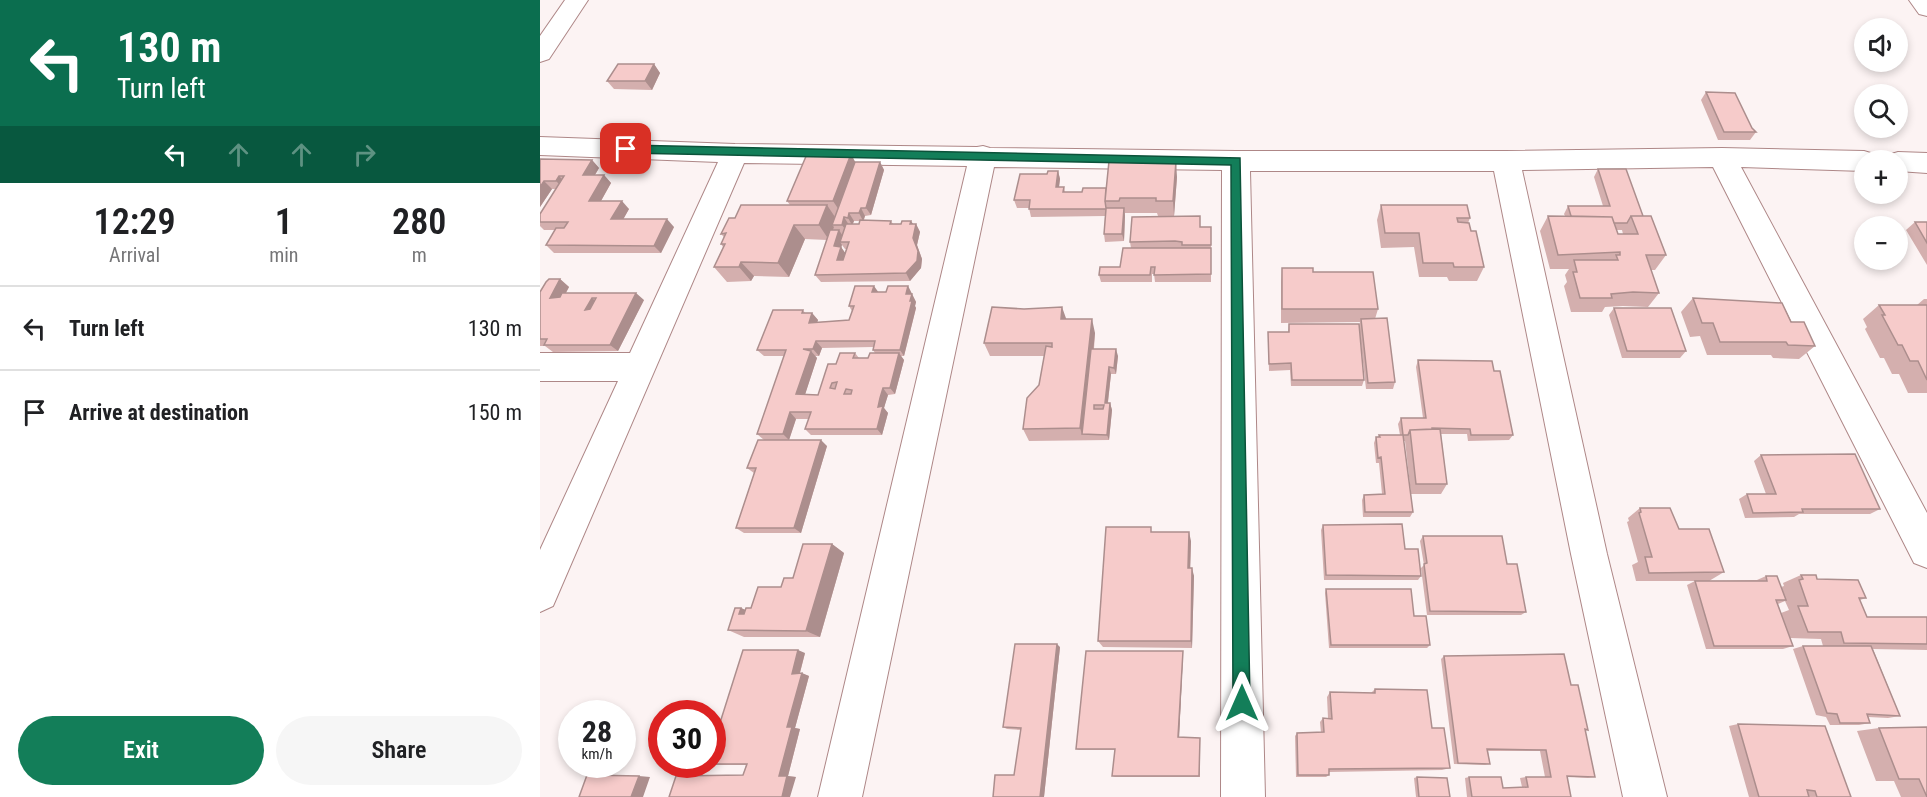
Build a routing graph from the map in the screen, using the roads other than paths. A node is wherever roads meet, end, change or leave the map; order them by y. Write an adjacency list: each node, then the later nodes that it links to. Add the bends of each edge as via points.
1 (577, 0): 4 (street)
2 (1920, 0): 3 (street)
3 (1927, 9)
4 (540, 54)
5 (540, 146): 6 (street)
6 (735, 153): 7 (street); 15 (street)
7 (983, 156): 9 (street); 18 (street)
8 (1722, 157): 10 (street); 11 (street); 16 (street)
9 (1236, 161): 10 (street); 19 (street)
10 (1506, 161): 20 (street)
11 (1854, 161)
12 (1908, 162): 13 (street)
13 (1927, 163)
14 (540, 367): 15 (street)
15 (640, 367): 17 (street)
16 (1927, 550)
17 (540, 592)
18 (840, 797)
19 (1243, 797)
20 (1645, 797)

